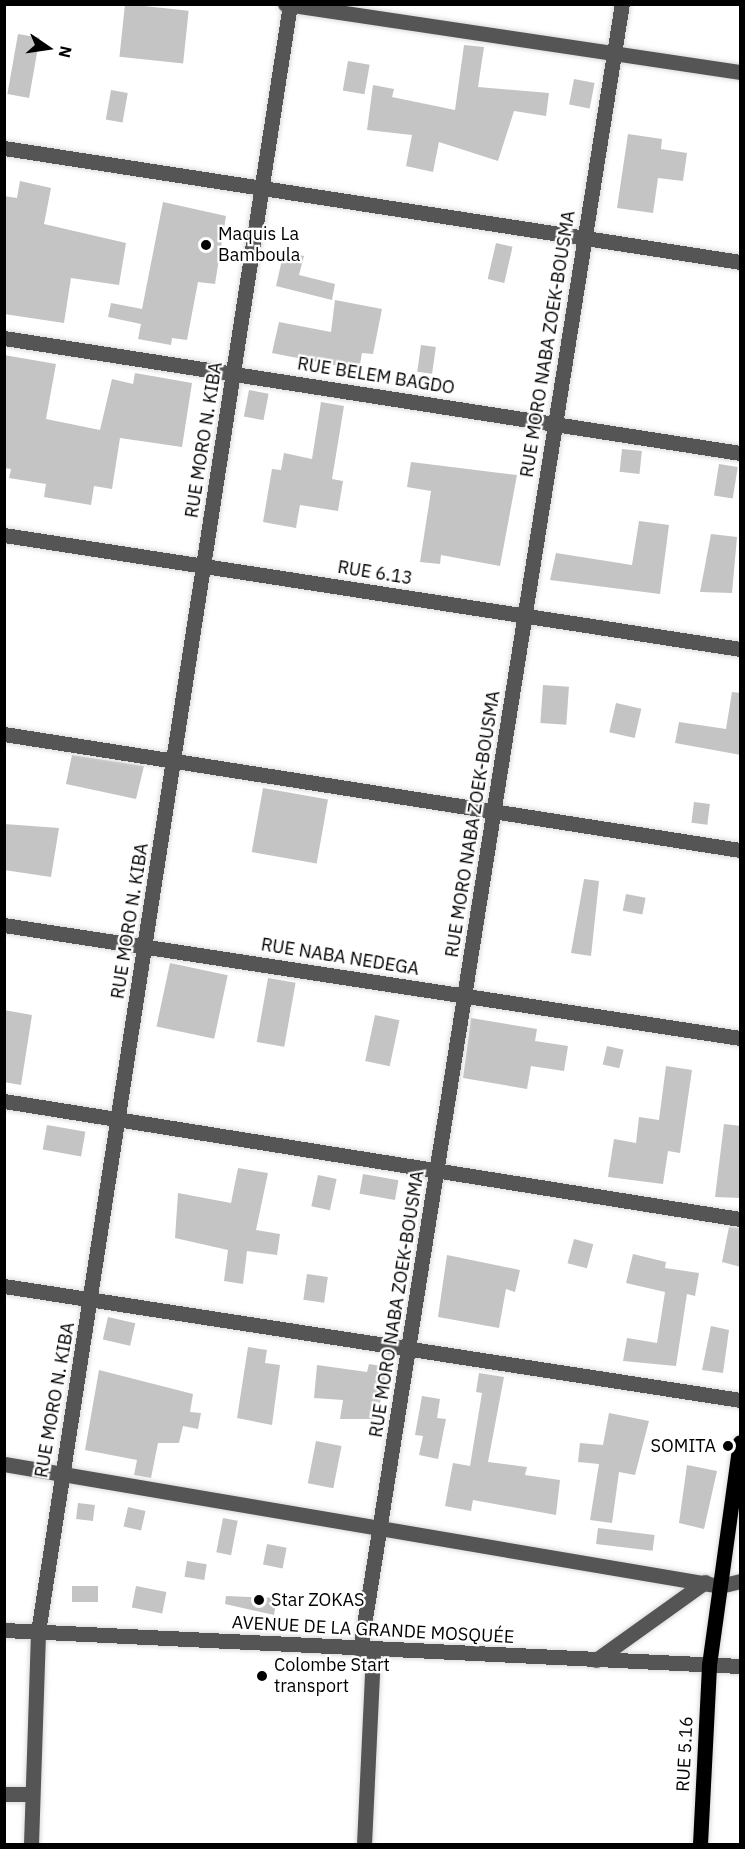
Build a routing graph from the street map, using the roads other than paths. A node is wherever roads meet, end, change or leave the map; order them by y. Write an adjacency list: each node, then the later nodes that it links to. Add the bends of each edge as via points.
1 (622, 4): 3 (street, RUE MORO NABA ZOEK-BOUSMA)
2 (289, 5): 3 (street); 6 (street, RUE MORO N. KIBA)
3 (614, 54): 4 (street); 7 (street, RUE MORO NABA ZOEK-BOUSMA)
4 (741, 72)
5 (4, 147): 6 (street)
6 (262, 188): 7 (street); 10 (street, RUE MORO N. KIBA)
7 (585, 238): 8 (street); 11 (street, RUE MORO NABA ZOEK-BOUSMA)
8 (741, 262)
9 (4, 338): 10 (street, RUE BELEM BAGDO)
10 (233, 374): 11 (street, RUE BELEM BAGDO); 14 (street, RUE MORO N. KIBA)
11 (555, 424): 12 (street, RUE BELEM BAGDO); 15 (street, RUE MORO NABA ZOEK-BOUSMA)
12 (741, 453)
13 (4, 535): 14 (street, RUE 6.13)
14 (204, 566): 15 (street, RUE 6.13); 18 (street, RUE MORO N. KIBA)
15 (525, 615): 16 (street, RUE 6.13); 19 (street, RUE MORO NABA ZOEK-BOUSMA)
16 (741, 649)
17 (4, 734): 18 (street)
18 (174, 760): 19 (street); 22 (street, RUE MORO N. KIBA)
19 (495, 808): 20 (street); 23 (street, RUE MORO NABA ZOEK-BOUSMA)
20 (741, 850)
21 (4, 924): 22 (street, RUE NABA NEDEGA)
22 (146, 946): 23 (street, RUE NABA NEDEGA); 26 (street, RUE MORO N. KIBA)
23 (465, 996): 24 (street, RUE NABA NEDEGA); 27 (street, RUE MORO NABA ZOEK-BOUSMA)
24 (741, 1038)
25 (4, 1101): 26 (street)
26 (120, 1119): 27 (street); 30 (street, RUE MORO N. KIBA)
27 (438, 1171): 28 (street); 31 (street, RUE MORO NABA ZOEK-BOUSMA)
28 (741, 1219)
29 (4, 1286): 30 (street)
30 (92, 1300): 31 (street); 35 (street, RUE MORO N. KIBA)
31 (410, 1348): 32 (street); 36 (street, RUE MORO NABA ZOEK-BOUSMA)
32 (741, 1400)
33 (741, 1442): 39 (main road, RUE 5.16)
34 (4, 1464): 35 (street)
35 (62, 1473): 36 (street); 41 (street, RUE MORO N. KIBA)
36 (382, 1525): 38 (street); 42 (street, RUE MORO NABA ZOEK-BOUSMA)
37 (741, 1581): 39 (street)
38 (705, 1582): 39 (street); 43 (street)
39 (720, 1586): 44 (main road, RUE 5.16)
40 (4, 1630): 41 (street, AVENUE DE LA GRANDE MOSQUÉE)
41 (38, 1632): 42 (street, AVENUE DE LA GRANDE MOSQUÉE); 47 (street, RUE MORO N. KIBA)
42 (367, 1650): 43 (street, AVENUE DE LA GRANDE MOSQUÉE); 49 (street, RUE MORO NABA ZOEK-BOUSMA)
43 (596, 1660): 44 (street, AVENUE DE LA GRANDE MOSQUÉE)
44 (709, 1665): 45 (street, AVENUE DE LA GRANDE MOSQUÉE); 50 (main road, RUE 5.16)
45 (741, 1666)
46 (4, 1794): 47 (street)
47 (32, 1794): 48 (street, RUE MORO N. KIBA)
48 (31, 1845)
49 (364, 1845)
50 (700, 1845)

